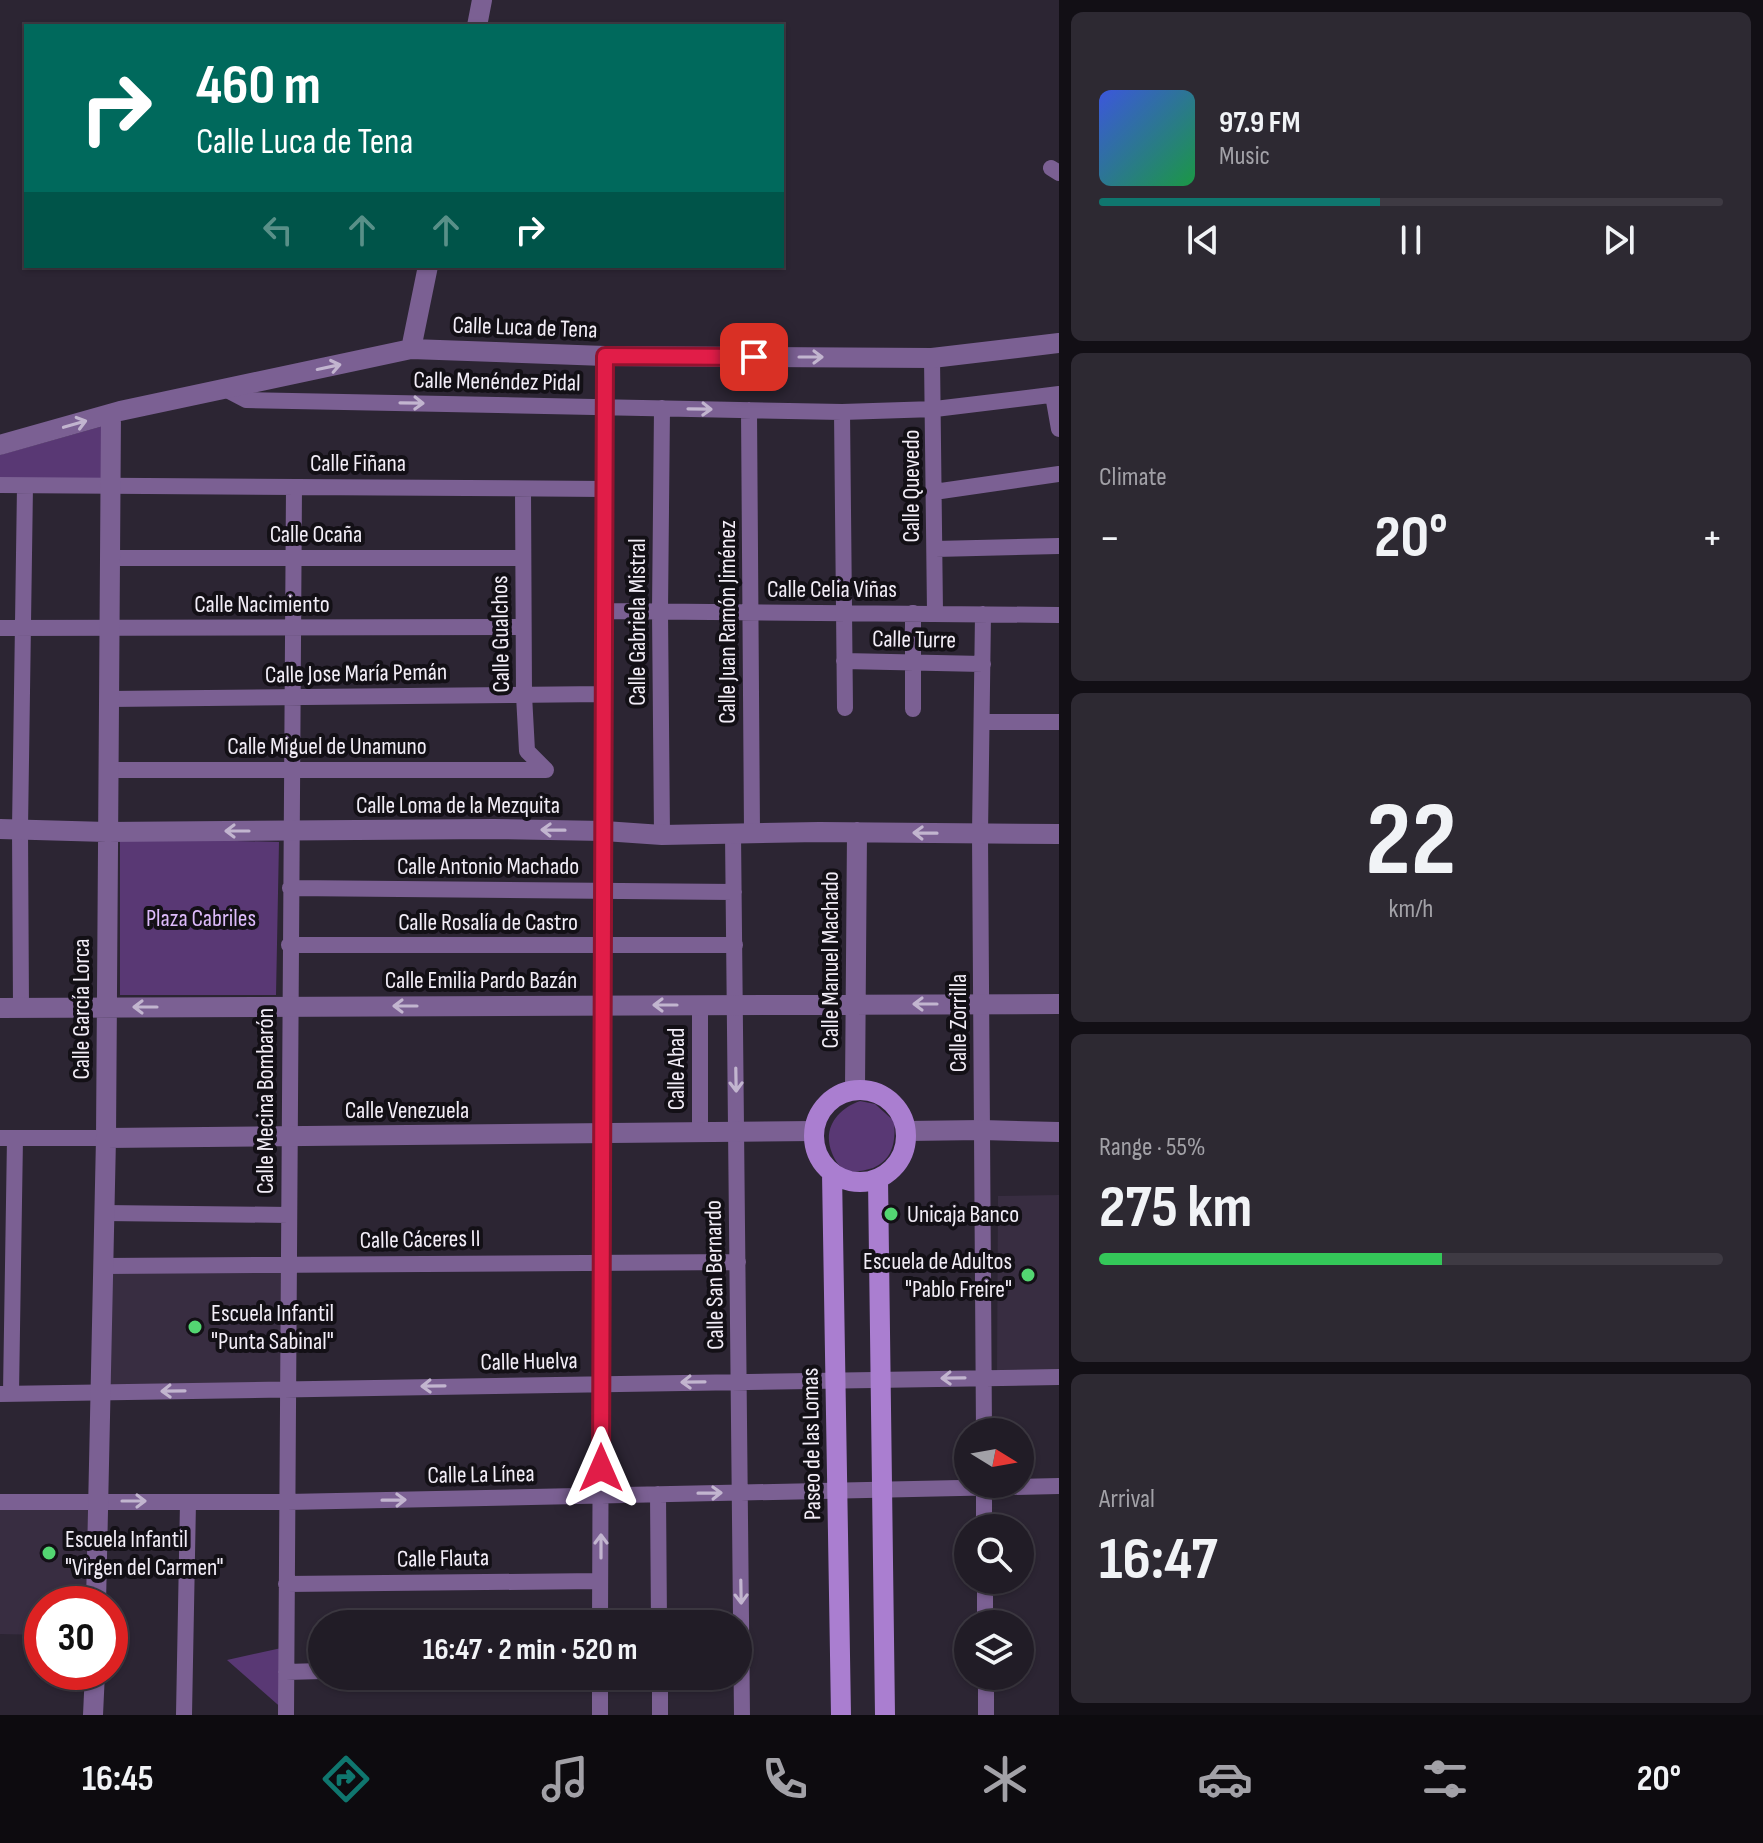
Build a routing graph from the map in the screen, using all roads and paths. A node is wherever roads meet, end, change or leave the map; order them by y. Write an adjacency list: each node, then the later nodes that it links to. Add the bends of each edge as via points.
1 (482, 0): 2 (street)
2 (477, 24)
3 (428, 268): 5 (street)
4 (1059, 343): 7 (street, Calle Luca de Tena)
5 (411, 349): 6 (street, Calle Luca de Tena); 8 (street, Calle Luca de Tena, one-way to 5)
6 (605, 356): 7 (street, Calle Luca de Tena, one-way to 7); 10 (street)
7 (932, 358): 12 (street, Calle Quevedo)
8 (225, 389): 10 (street, Calle Menéndez Pidal, one-way to 10, via 246,400); 15 (street, Calle Luca de Tena)
9 (1056, 394): 12 (street, Calle Menéndez Pidal); 16 (street)
10 (605, 407): 11 (street, Calle Menéndez Pidal); 24 (street)
11 (662, 408): 13 (street, Calle Menéndez Pidal, one-way to 13); 32 (street, Calle Gabriela Mistral)
12 (935, 409): 14 (street, Calle Menéndez Pidal); 25 (street, Calle Quevedo)
13 (749, 410): 14 (street, Calle Menéndez Pidal); 33 (street, Calle Juan Ramón Jiménez)
14 (842, 412): 34 (street)
15 (111, 414): 17 (street, Calle Luca de Tena, one-way to 15); 21 (street, Calle García Lorca)
16 (1059, 429)
17 (0, 445)
18 (1059, 474): 25 (street)
19 (0, 485): 20 (street, Calle Fiñana)
20 (25, 486): 21 (street, Calle Fiñana); 41 (street)
21 (110, 487): 22 (street, Calle Fiñana); 28 (street, Calle García Lorca)
22 (294, 487): 23 (street, Calle Fiñana); 29 (street, Calle Mecina Bombarón)
23 (523, 489): 24 (street, Calle Fiñana); 30 (street, Calle Gualchos)
24 (605, 489): 31 (street)
25 (934, 492): 27 (street, Calle Quevedo)
26 (1059, 546): 27 (street)
27 (935, 549): 36 (street, Calle Quevedo)
28 (110, 558): 29 (street, Calle Ocaña); 43 (street, Calle García Lorca)
29 (294, 558): 30 (street, Calle Ocaña); 42 (street, Calle Mecina Bombarón)
30 (522, 558): 39 (street, Calle Gualchos)
31 (605, 611): 32 (street, Calle Celia Viñas); 47 (street)
32 (660, 611): 33 (street, Calle Celia Viñas); 66 (street, Calle Gabriela Mistral)
33 (751, 612): 34 (street, Calle Celia Viñas); 63 (street, Calle Juan Ramón Jiménez)
34 (844, 613): 35 (street, Calle Celia Viñas); 44 (street)
35 (913, 613): 36 (street, Calle Celia Viñas); 45 (street)
36 (935, 613): 37 (street, Calle Celia Viñas)
37 (983, 614): 38 (street, Calle Celia Viñas); 46 (street, Calle Zorrilla)
38 (1059, 615)
39 (523, 627): 42 (street, Calle Nacimiento); 48 (street, Calle Gualchos)
40 (0, 628): 41 (street, Calle Nacimiento)
41 (23, 628): 43 (street, Calle Nacimiento); 58 (street)
42 (294, 628): 43 (street, Calle Nacimiento); 49 (street, Calle Mecina Bombarón)
43 (109, 629): 50 (street, Calle García Lorca)
44 (844, 661): 45 (street, Calle Turre); 51 (street)
45 (913, 663): 46 (street, Calle Turre); 52 (street)
46 (983, 664): 53 (street, Calle Zorrilla)
47 (604, 694): 48 (street, Calle Jose María Pemán); 60 (street)
48 (524, 695): 49 (street, Calle Jose María Pemán); 57 (street, Calle Gualchos, via 527,751)
49 (294, 698): 50 (street, Calle Jose María Pemán); 55 (street, Calle Mecina Bombarón)
50 (109, 699): 56 (street, Calle García Lorca)
51 (845, 708)
52 (913, 709)
53 (982, 722): 54 (street); 64 (street, Calle Zorrilla)
54 (1059, 722)
55 (293, 769): 56 (street, Calle Miguel de Unamuno); 57 (street, Calle Miguel de Unamuno); 59 (street, Calle Mecina Bombarón)
56 (109, 770): 61 (street, Calle García Lorca)
57 (546, 770)
58 (10, 829): 61 (street, Calle Loma de la Mezquita); 81 (street)
59 (291, 831): 60 (street, Calle Loma de la Mezquita, one-way to 59); 61 (street, Calle Loma de la Mezquita, one-way to 61); 67 (street, Calle Mecina Bombarón)
60 (604, 831): 66 (street, Calle Loma de la Mezquita); 68 (street)
61 (107, 832): 82 (street, Calle García Lorca)
62 (857, 832): 63 (street, Calle Loma de la Mezquita); 64 (street, Calle Loma de la Mezquita, one-way to 62); 73 (street, Calle Manuel Machado)
63 (743, 834): 66 (street, Calle Loma de la Mezquita); 69 (street, Calle San Bernardo)
64 (980, 834): 65 (street, Calle Loma de la Mezquita); 76 (street, Calle Zorrilla)
65 (1059, 834)
66 (662, 835)
67 (290, 888): 68 (street, Calle Antonio Machado); 70 (street, Calle Mecina Bombarón)
68 (605, 891): 69 (street, Calle Antonio Machado); 72 (street)
69 (734, 892): 71 (street, Calle San Bernardo)
70 (289, 945): 72 (street, Calle Rosalía de Castro); 78 (street, Calle Mecina Bombarón)
71 (735, 945): 72 (street, Calle Rosalía de Castro); 75 (street, Calle San Bernardo)
72 (604, 946): 79 (street)
73 (856, 1003): 75 (street, Calle Emilia Pardo Bazán); 76 (street, Calle Emilia Pardo Bazán, one-way to 73); 83 (street, Calle Manuel Machado)
74 (700, 1004): 75 (street, Calle Emilia Pardo Bazán); 79 (street, Calle Emilia Pardo Bazán, one-way to 79); 89 (street, Calle Abad)
75 (735, 1004): 87 (street, Calle San Bernardo, one-way to 87)
76 (982, 1004): 77 (street, Calle Emilia Pardo Bazán); 84 (street, Calle Zorrilla)
77 (1059, 1004)
78 (289, 1005): 79 (street, Calle Emilia Pardo Bazán, one-way to 78); 82 (street, Calle Emilia Pardo Bazán, one-way to 82); 91 (street, Calle Mecina Bombarón)
79 (604, 1005): 90 (street)
80 (0, 1008): 81 (street, Calle Emilia Pardo Bazán)
81 (21, 1008): 82 (street, Calle Emilia Pardo Bazán)
82 (107, 1008): 93 (street, Calle García Lorca)
83 (855, 1089): 85 (main road, via 827,1103); 86 (main road, via 883,1095 903,1117)
84 (982, 1130): 86 (street); 88 (street); 103 (street, Calle Zorrilla)
85 (814, 1131): 87 (street, Calle Venezuela); 94 (main road, via 815,1147)
86 (907, 1131): 95 (main road, via 900,1160)
87 (737, 1132): 89 (street, Calle Venezuela); 99 (street, Calle San Bernardo)
88 (1059, 1132)
89 (700, 1133): 90 (street, Calle Venezuela)
90 (603, 1135): 91 (street, Calle Venezuela); 98 (street)
91 (290, 1137): 93 (street, Calle Venezuela); 97 (street, Calle Mecina Bombarón)
92 (8, 1138): 93 (street, Calle Venezuela); 110 (street)
93 (106, 1138): 96 (street, Calle García Lorca)
94 (832, 1173): 95 (main road, via 846,1180); 105 (main road, Paseo de las Lomas)
95 (878, 1179): 104 (main road)
96 (104, 1213): 97 (street); 101 (street, Calle García Lorca)
97 (289, 1215): 100 (street, Calle Mecina Bombarón)
98 (602, 1261): 99 (street, Calle Cáceres II); 100 (street, Calle Cáceres II); 107 (street)
99 (738, 1262): 106 (street, Calle San Bernardo)
100 (288, 1264): 101 (street, Calle Cáceres II); 108 (street, Calle Mecina Bombarón)
101 (103, 1266): 109 (street, Calle García Lorca)
102 (1059, 1377): 103 (street, Calle Huelva)
103 (984, 1378): 104 (street, Calle Huelva, one-way to 104); 111 (street, Calle Zorrilla)
104 (881, 1379): 105 (street, Calle Huelva); 116 (main road)
105 (836, 1380): 106 (street, Calle Huelva); 115 (main road, Paseo de las Lomas)
106 (739, 1382): 107 (street, Calle Huelva, one-way to 107); 117 (street, Calle San Bernardo)
107 (602, 1384): 108 (street, Calle Huelva, one-way to 108); 119 (street)
108 (288, 1389): 109 (street, Calle Huelva, one-way to 109); 123 (street, Calle Mecina Bombarón)
109 (99, 1392): 110 (street, Calle Huelva); 120 (street, Calle García Lorca)
110 (6, 1394)
111 (984, 1418)
112 (1034, 1486): 113 (street, Calle La Línea)
113 (1059, 1486)
114 (954, 1487): 116 (street, Calle La Línea)
115 (838, 1490): 116 (street, Calle La Línea); 117 (street, Calle La Línea); 141 (main road, Paseo de las Lomas)
116 (882, 1490): 142 (main road)
117 (740, 1493): 118 (street, Calle La Línea, one-way to 117); 140 (street, Calle San Bernardo, one-way to 140)
118 (658, 1494): 119 (street, Calle La Línea); 128 (street)
119 (601, 1496): 123 (street, Calle La Línea, one-way to 119); 124 (street, one-way to 119)
120 (99, 1501): 121 (street, Calle La Línea); 122 (street, Calle La Línea, one-way to 122); 126 (street, Calle García Lorca)
121 (0, 1502)
122 (188, 1502): 123 (street, Calle La Línea); 136 (street)
123 (287, 1502): 125 (street, Calle Mecina Bombarón)
124 (600, 1581): 125 (street, Calle Flauta); 127 (street)
125 (286, 1584): 130 (street, Calle Mecina Bombarón)
126 (97, 1586)
127 (600, 1610)
128 (659, 1610)
129 (308, 1671): 130 (street)
130 (286, 1672): 137 (street, Calle Mecina Bombarón)
131 (94, 1690): 135 (street)
132 (600, 1690): 138 (street)
133 (660, 1690): 139 (street)
134 (986, 1690): 143 (street)
135 (93, 1715)
136 (184, 1715)
137 (286, 1715)
138 (600, 1715)
139 (660, 1715)
140 (742, 1715)
141 (841, 1715)
142 (885, 1715)
143 (986, 1715)

